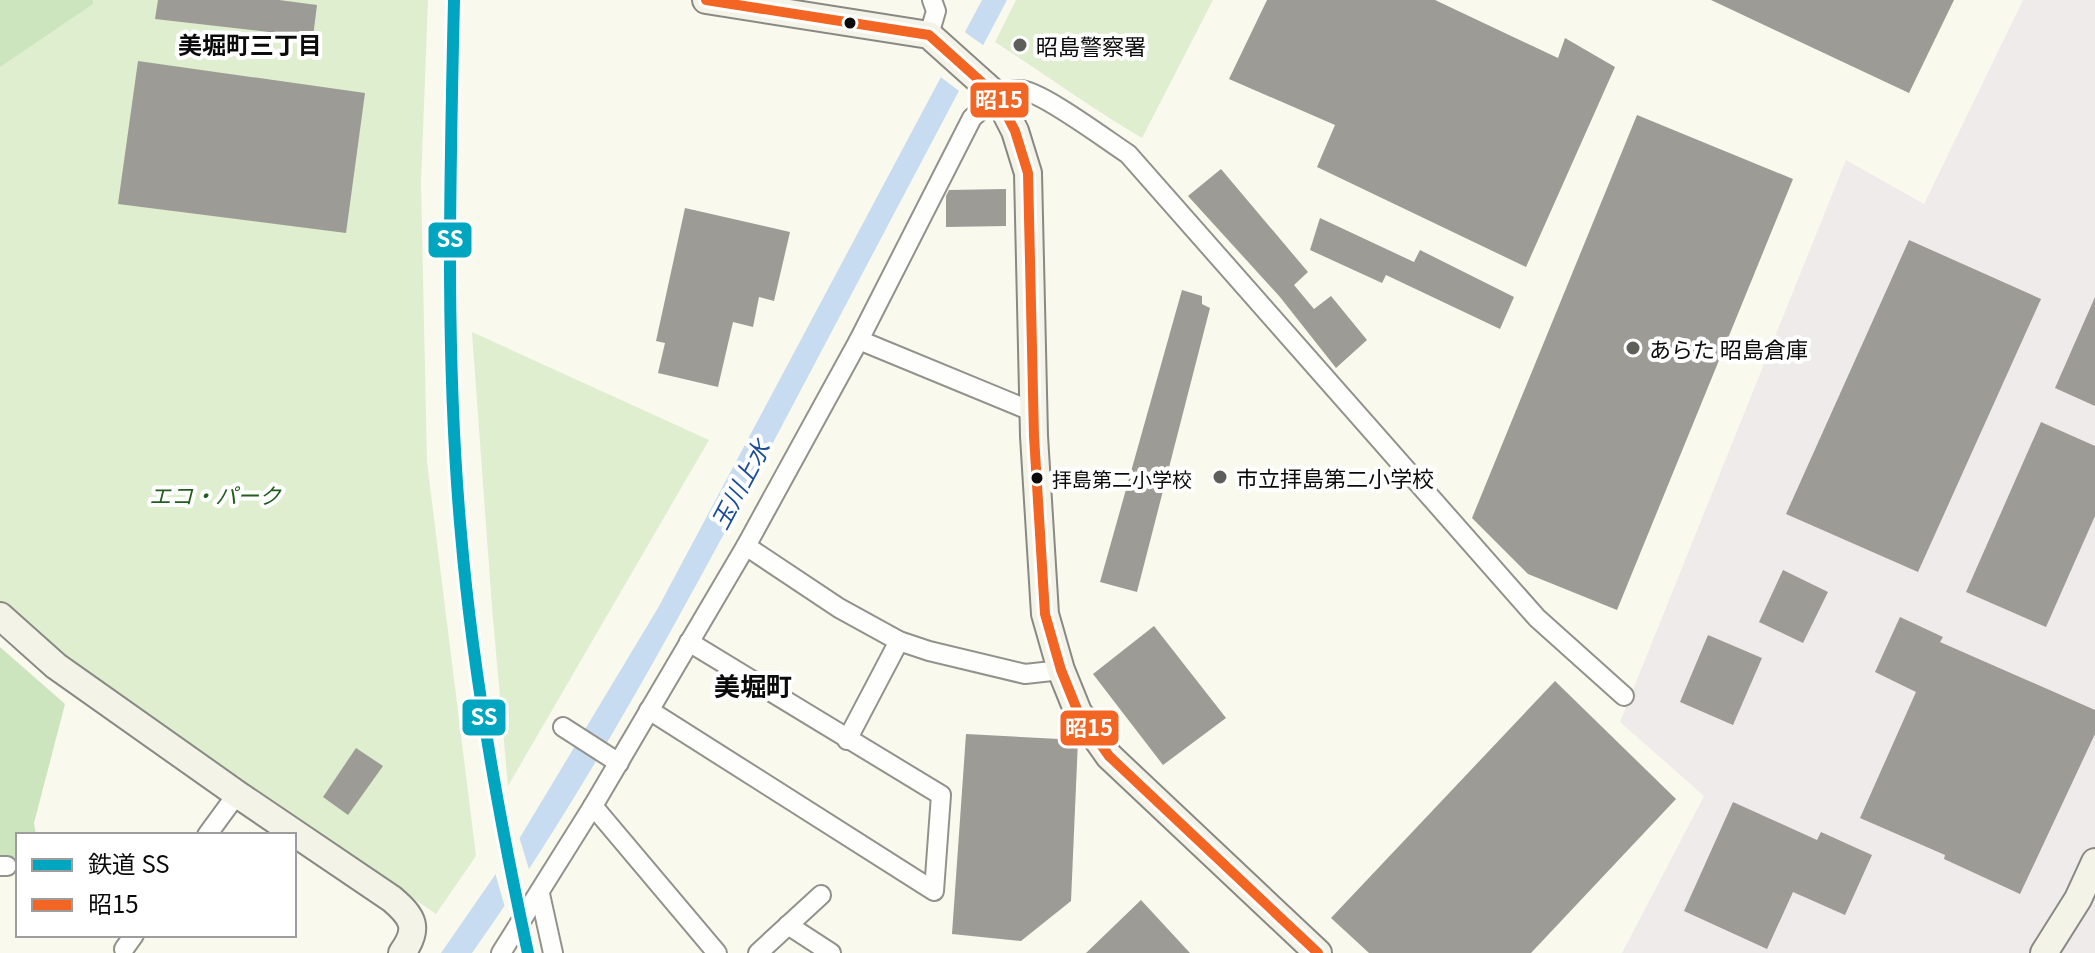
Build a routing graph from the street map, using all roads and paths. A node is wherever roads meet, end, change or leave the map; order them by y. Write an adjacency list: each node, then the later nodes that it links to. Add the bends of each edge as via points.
1 (706, 0): 3 (main road)
2 (932, 0): 3 (street)
3 (939, 43): 4 (main road)
4 (988, 86): 5 (street); 6 (main road, via 1015,131 1028,173); 12 (street, via 1021,90 1062,109 1128,154 1537,618)
5 (859, 340): 6 (street); 7 (street)
6 (1036, 413): 11 (main road, via 1045,614)
7 (746, 546): 9 (street); 10 (street)
8 (0, 616): 17 (main road, via 56,666)
9 (899, 641): 11 (street, via 1025,674); 15 (street)
10 (689, 642): 13 (street); 15 (street)
11 (1061, 670): 32 (main road, via 1078,712 1109,756)
12 (1624, 696)
13 (649, 710): 15 (street, via 934,891 941,795); 16 (street)
14 (563, 727): 16 (street)
15 (847, 740)
16 (619, 763): 18 (street)
17 (237, 794): 19 (street); 20 (main road)
18 (593, 806): 23 (street); 29 (street)
19 (208, 833)
20 (295, 833)
21 (296, 834): 26 (main road, via 409,914 410,941)
22 (2095, 862): 33 (main road)
23 (540, 894): 27 (street); 28 (street)
24 (821, 895): 25 (street)
25 (788, 925): 30 (street); 31 (street)
26 (402, 953)
27 (501, 953)
28 (553, 953)
29 (717, 953)
30 (758, 953)
31 (831, 953)
32 (1318, 953)
33 (2044, 953)

